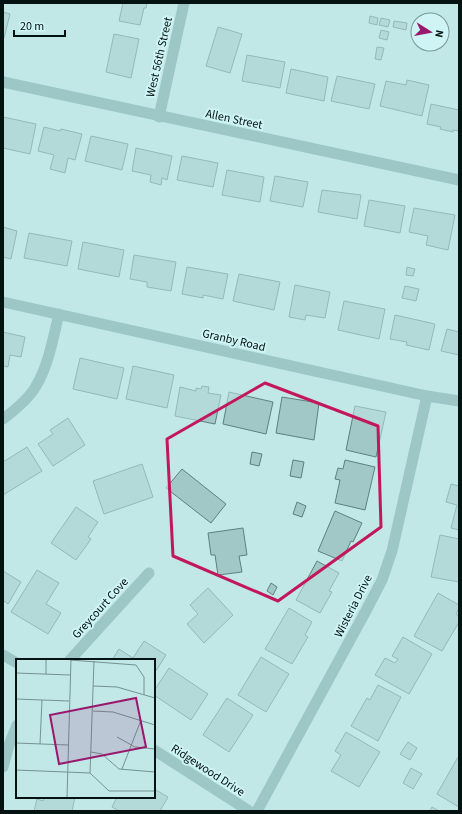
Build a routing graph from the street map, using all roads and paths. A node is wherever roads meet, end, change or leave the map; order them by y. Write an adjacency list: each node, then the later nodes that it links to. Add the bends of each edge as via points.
1 (184, 3): 3 (street, West 56th Street)
2 (3, 82): 3 (street, Allen Street)
3 (159, 117): 4 (street, Allen Street)
4 (459, 180)
5 (3, 302): 6 (street, Granby Road)
6 (59, 314): 7 (street, Granby Road); 9 (street, via 47,362 36,387)
7 (426, 396): 8 (street, Granby Road); 18 (street, Wisteria Drive, via 392,550 382,580)
8 (459, 401)
9 (3, 419)
10 (149, 573): 12 (street, Greycourt Cove)
11 (3, 655): 13 (street)
12 (71, 659)
13 (16, 662)
14 (16, 728): 16 (street)
15 (155, 751): 17 (street, Ridgewood Drive)
16 (3, 768)
17 (249, 811)
18 (258, 811)

